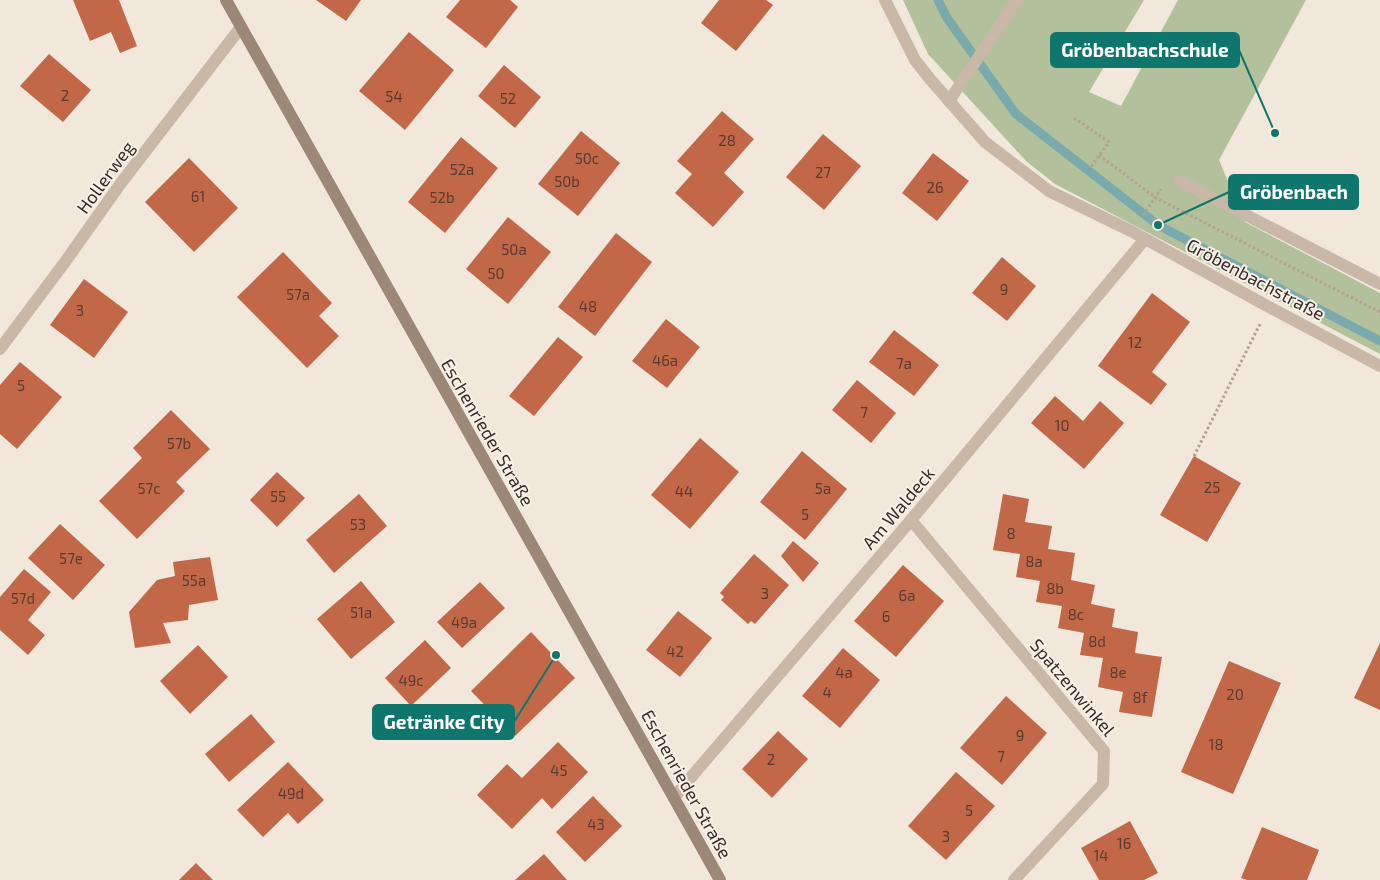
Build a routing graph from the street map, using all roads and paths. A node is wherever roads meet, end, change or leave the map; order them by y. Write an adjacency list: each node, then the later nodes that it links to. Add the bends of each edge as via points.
1 (226, 0): 4 (street, Eschenrieder Straße)
2 (885, 0): 5 (street, Gröbenbachstraße, via 915,60)
3 (1017, 0): 5 (street)
4 (241, 27): 14 (street, Hollerweg, via 121,183); 18 (street, Eschenrieder Straße)
5 (949, 101): 10 (street, Gröbenbachstraße, via 985,142 1049,191)
6 (1074, 118): 7 (path, via 1109,142)
7 (1099, 155): 8 (path); 13 (path, via 1156,198)
8 (1090, 168)
9 (1180, 181): 11 (street)
10 (1145, 239): 12 (street, Gröbenbachstraße); 17 (street, Am Waldeck)
11 (1380, 284)
12 (1269, 307): 15 (street, Gröbenbachstraße); 16 (path)
13 (1380, 312)
14 (0, 349)
15 (1380, 366)
16 (1194, 456)
17 (911, 520): 18 (street, Am Waldeck); 20 (street, Spatzenwinkel, via 1104,751 1103,784)
18 (674, 796): 19 (street, Eschenrieder Straße)
19 (720, 880)
20 (1014, 880)

